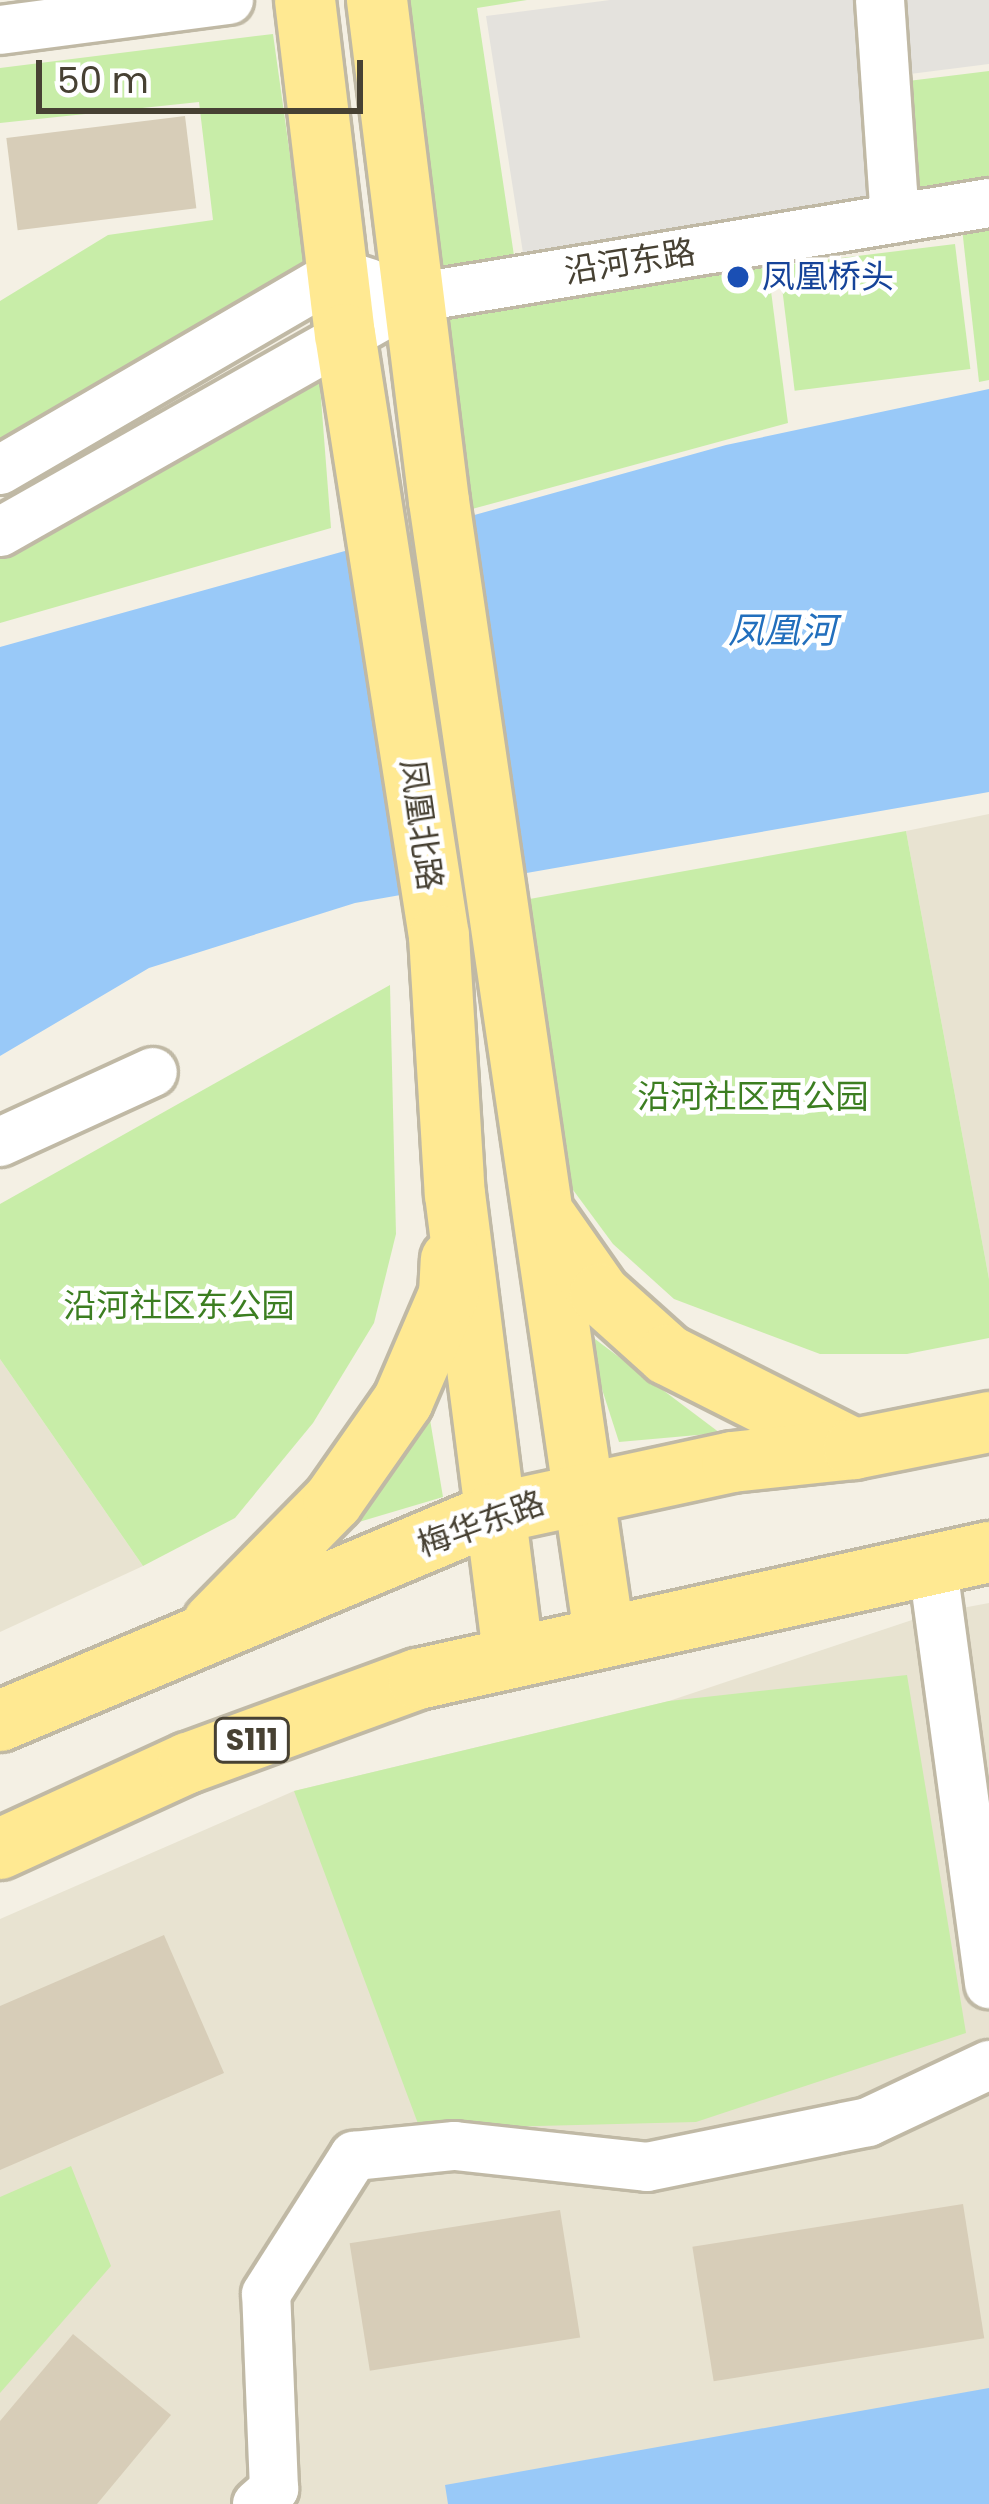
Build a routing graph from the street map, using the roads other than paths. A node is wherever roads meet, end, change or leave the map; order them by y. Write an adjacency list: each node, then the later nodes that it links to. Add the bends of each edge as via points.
1 (229, 0): 5 (street)
2 (305, 0): 8 (main road, 凤凰北路)
3 (377, 0): 9 (main road, 凤凰北路)
4 (880, 0): 7 (street)
5 (0, 30)
6 (989, 202): 7 (street, 沿河东路)
7 (895, 218): 9 (street, 沿河东路)
8 (338, 273): 9 (street, 沿河东路); 10 (main road, 凤凰北路); 11 (street)
9 (414, 298): 10 (street, 沿河东路); 16 (main road, 凤凰北路)
10 (344, 334): 12 (street, 沿河东路); 15 (main road, 凤凰北路, via 433,903)
11 (0, 470)
12 (0, 532)
13 (154, 1072): 14 (street)
14 (0, 1142)
15 (455, 1194): 20 (main road, 凤凰北路); 23 (main road, via 449,1294 403,1401 333,1501)
16 (539, 1207): 18 (main road, via 600,1294 668,1355); 19 (main road, 凤凰北路)
17 (989, 1422): 18 (main road, 梅华东路)
18 (854, 1449): 19 (main road, 梅华东路)
19 (583, 1490): 20 (main road, 梅华东路); 22 (main road, 凤凰北路)
20 (491, 1514): 23 (main road, 梅华东路); 24 (main road, 凤凰北路)
21 (961, 1557): 22 (main road, S111); 27 (street)
22 (604, 1633): 24 (main road, S111)
23 (191, 1645): 25 (main road, 梅华东路)
24 (513, 1653): 26 (main road, S111, via 188,1763)
25 (0, 1721)
26 (0, 1850)
27 (989, 1984)
28 (989, 2065): 29 (street, via 868,2122 647,2167 455,2146 354,2156 266,2294 274,2488)
29 (257, 2504)

